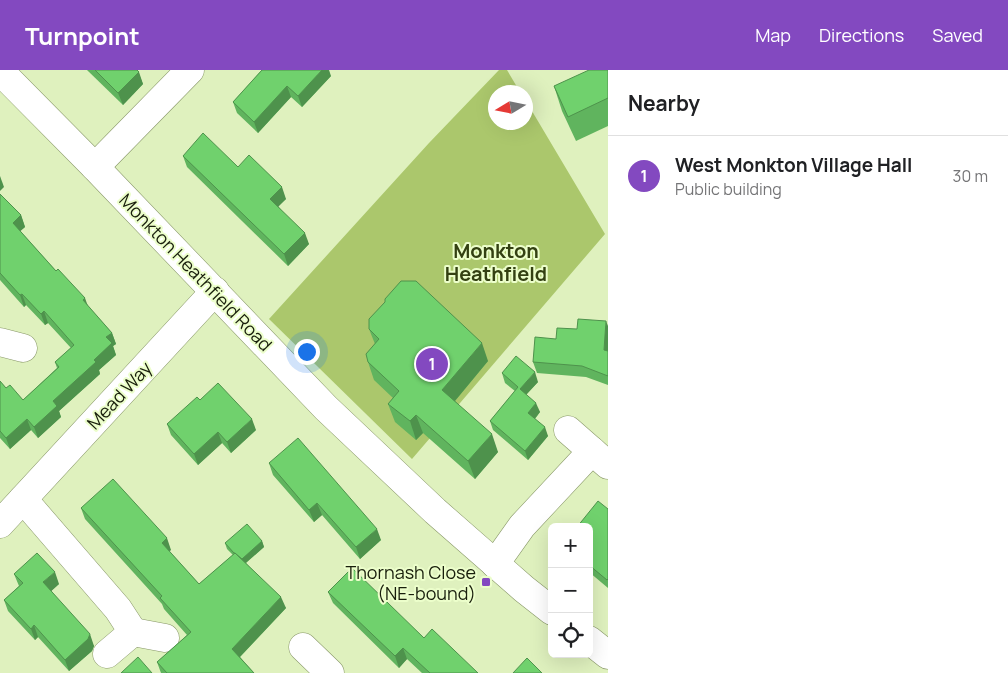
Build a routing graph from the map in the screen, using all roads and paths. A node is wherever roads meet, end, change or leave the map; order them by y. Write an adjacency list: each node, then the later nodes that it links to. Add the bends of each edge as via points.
1 (0, 70): 3 (street, Monkton Heathfield Road)
2 (190, 70): 3 (street)
3 (95, 167): 4 (street, Monkton Heathfield Road)
4 (215, 292): 7 (street, Mead Way); 9 (street, Monkton Heathfield Road, via 326,408)
5 (568, 430): 6 (street)
6 (600, 458): 9 (street, via 522,526)
7 (23, 499): 8 (street, Mead Way); 11 (street, via 118,609)
8 (0, 524)
9 (495, 564): 10 (street, Monkton Heathfield Road)
10 (548, 608)
11 (133, 632): 12 (street); 15 (street)
12 (165, 638)
13 (593, 643): 16 (street)
14 (303, 647): 17 (street)
15 (107, 654)
16 (608, 655)
17 (330, 673)

